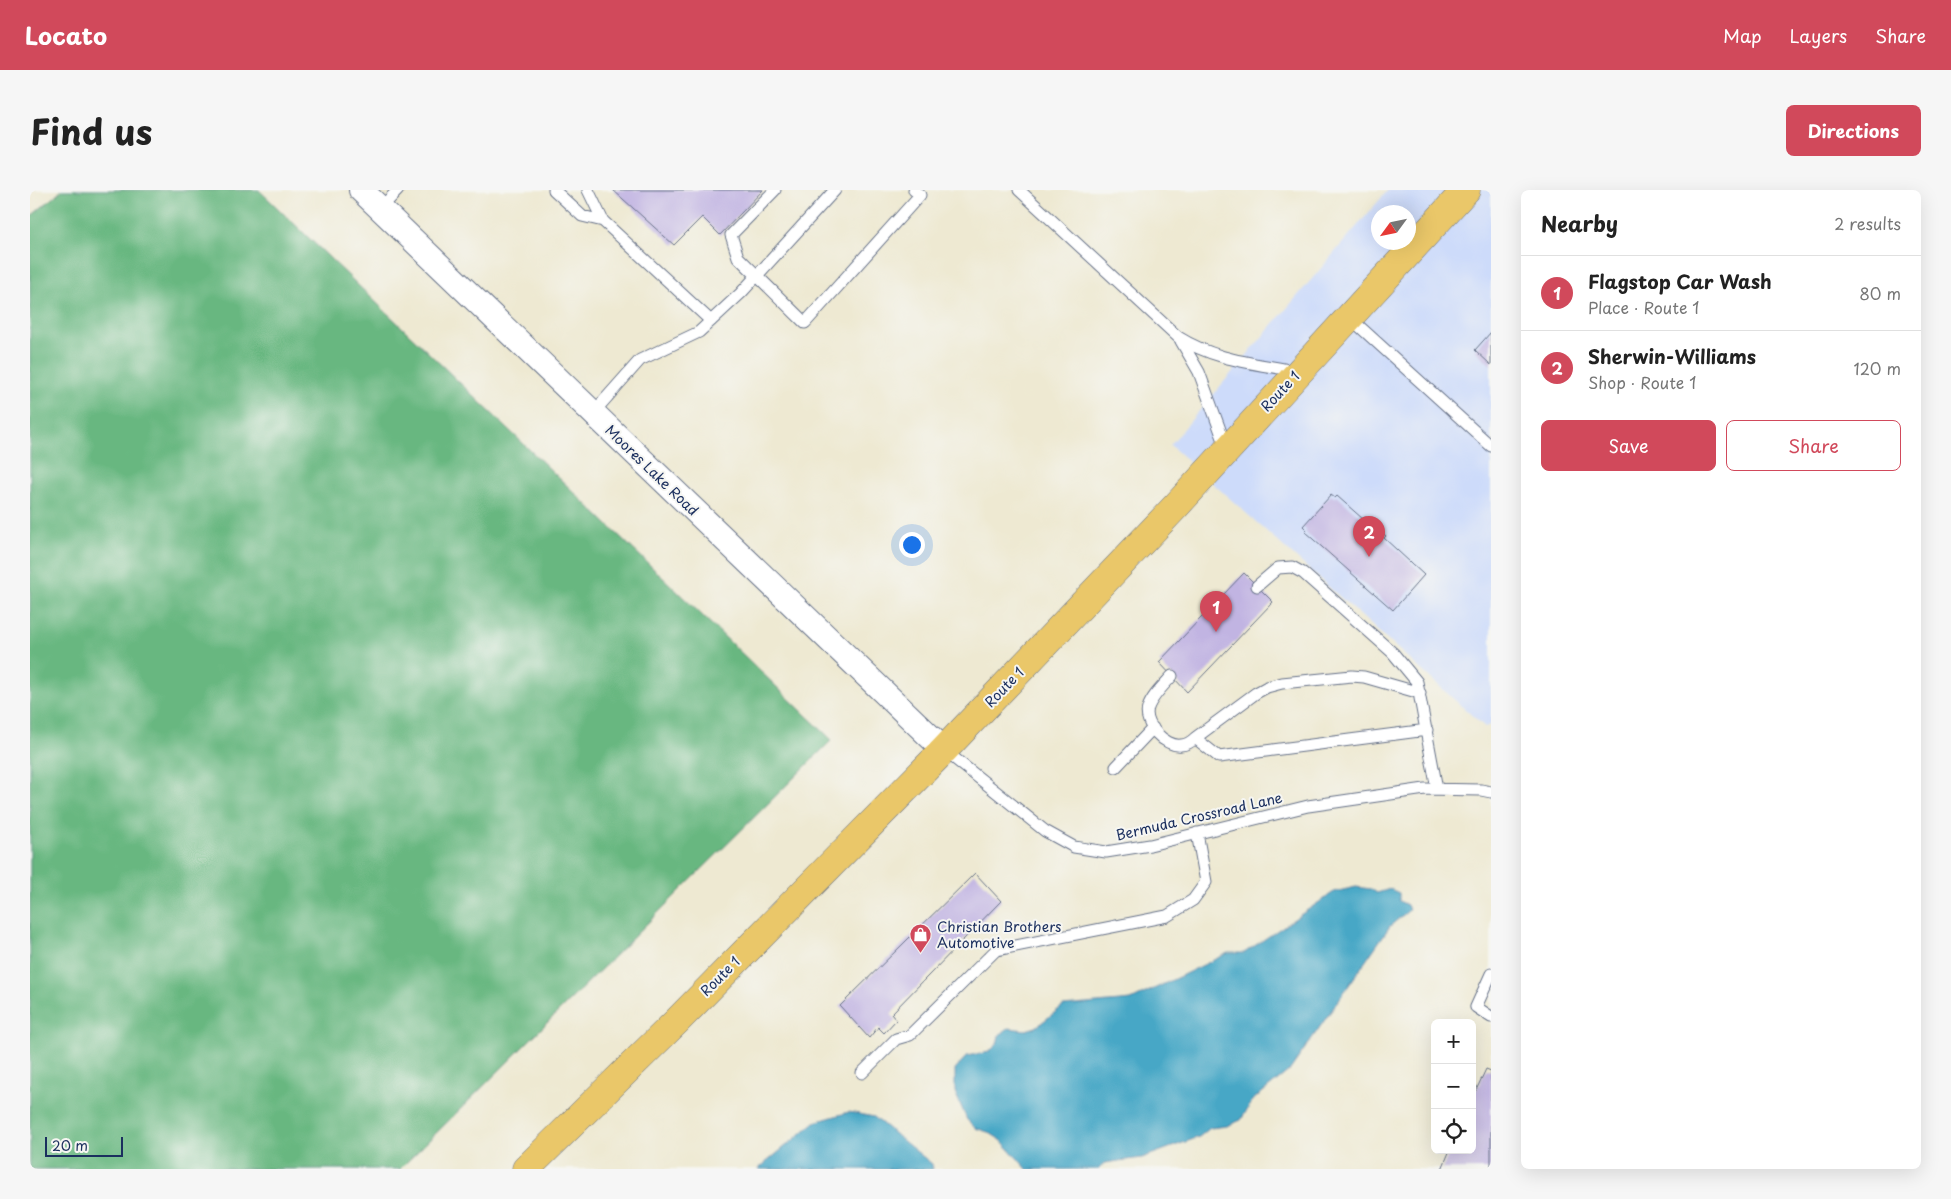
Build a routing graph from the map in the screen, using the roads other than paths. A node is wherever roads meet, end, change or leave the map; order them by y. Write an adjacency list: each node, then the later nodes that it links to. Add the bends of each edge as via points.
1 (361, 190): 10 (street, Moores Lake Road)
2 (398, 190): 10 (lane)
3 (554, 190): 11 (lane, via 582,216)
4 (588, 190): 11 (lane)
5 (775, 190): 12 (lane, via 731,235 738,257)
6 (835, 190): 12 (lane)
7 (914, 190): 12 (lane, via 920,196 806,323)
8 (1020, 190): 15 (lane)
9 (1466, 190): 13 (main road, Route 1)
10 (380, 209): 17 (street, Moores Lake Road)
11 (603, 221): 14 (lane)
12 (756, 277): 14 (lane)
13 (1349, 317): 16 (main road, Route 1); 18 (lane)
14 (711, 321): 17 (lane, via 699,332 640,360)
15 (1178, 338): 16 (lane, via 1217,356); 19 (lane, via 1199,372)
16 (1299, 372): 19 (main road, Route 1)
17 (593, 413): 26 (street, Moores Lake Road)
18 (1491, 446)
19 (1227, 449): 26 (main road, Route 1, via 1178,505)
20 (1257, 586): 22 (lane, via 1278,568 1292,566 1303,573 1394,653 1417,682)
21 (1172, 676): 23 (lane, via 1148,709)
22 (1420, 693): 24 (lane); 25 (lane, via 1352,676 1282,683 1256,693)
23 (1154, 728): 25 (lane, via 1170,744 1180,746); 27 (lane)
24 (1427, 730): 25 (lane, via 1219,757); 28 (lane)
25 (1195, 738)
26 (944, 750): 30 (lane, Bermuda Crossroad Lane, via 1045,831 1074,847 1106,852); 34 (main road, Route 1)
27 (1116, 767)
28 (1438, 789): 29 (lane, Bermuda Crossroad Lane); 30 (lane, Bermuda Crossroad Lane, via 1308,806)
29 (1491, 792)
30 (1197, 833): 33 (lane, via 1206,882 1193,900 1167,916 996,950 910,1035 896,1039)
31 (1491, 974): 32 (lane, via 1476,1007)
32 (1491, 1017)
33 (862, 1073)
34 (526, 1169)

